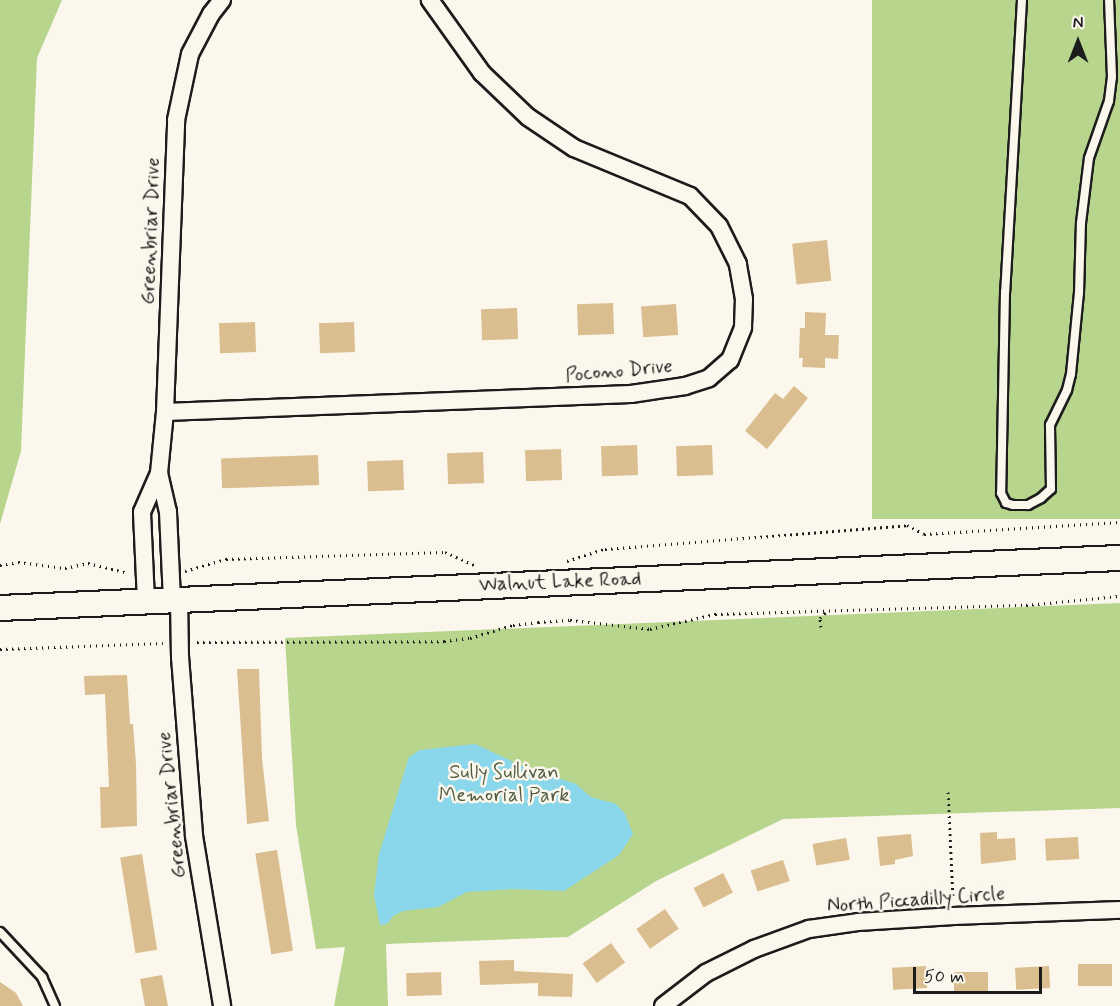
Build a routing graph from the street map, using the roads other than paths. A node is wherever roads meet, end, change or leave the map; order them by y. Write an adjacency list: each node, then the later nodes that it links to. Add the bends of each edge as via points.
1 (222, 0): 5 (street, Greenbriar Drive, via 190,54 176,120)
2 (430, 0): 5 (street, Pocono Drive, via 482,73 528,117 574,148 690,196 719,226 738,264 744,299 741,339 730,360 709,378 685,386 631,394)
3 (1022, 0): 4 (lane, via 1005,292 1001,493 1006,503 1013,505 1028,505 1051,489 1050,425 1071,374 1089,158 1109,101 1112,77)
4 (1109, 0)
5 (165, 412): 6 (street, Greenbriar Drive)
6 (159, 473): 8 (street, Greenbriar Drive, via 168,512); 9 (street, Greenbriar Drive, via 142,512)
7 (1120, 558): 8 (street, Walnut Lake Road)
8 (175, 599): 9 (street, Walnut Lake Road); 14 (street, Greenbriar Drive, via 194,836)
9 (146, 601): 10 (street, Walnut Lake Road)
10 (0, 608)
11 (1120, 910): 15 (street, North Piccadilly Circle, via 954,916 809,929 754,949 705,973)
12 (0, 932): 13 (lane, via 42,977)
13 (55, 1006)
14 (222, 1006)
15 (663, 1006)

